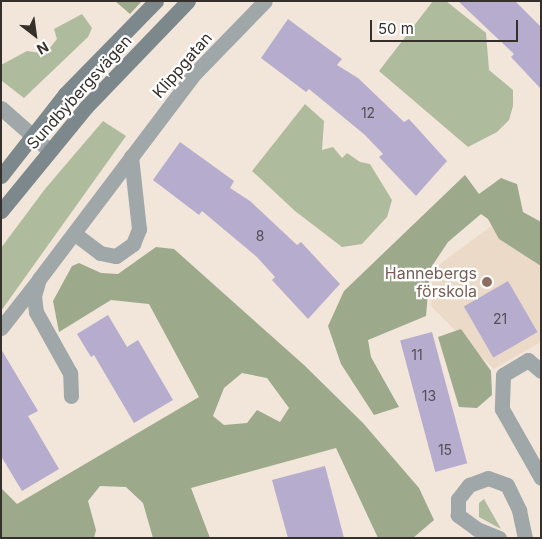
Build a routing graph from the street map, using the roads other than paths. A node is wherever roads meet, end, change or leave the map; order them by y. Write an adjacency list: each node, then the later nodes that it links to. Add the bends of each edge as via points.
1 (156, 1): 5 (main road, Sundbybergsvägen, via 65,94)
2 (188, 1): 6 (main road, Sundbybergsvägen, via 86,107)
3 (265, 1): 7 (street, Klippgatan, via 195,73)
4 (1, 108): 5 (street)
5 (32, 136): 6 (street); 8 (main road, Sundbybergsvägen)
6 (50, 150): 9 (main road, Sundbybergsvägen)
7 (131, 156): 10 (street, Klippgatan); 10 (street, via 138,229 133,244 116,256 100,253)
8 (1, 176)
9 (1, 211)
10 (75, 234): 11 (street, Klippgatan)
11 (39, 279): 12 (street, Klippgatan); 14 (street, Klippgatan, via 34,296 36,312 70,374)
12 (1, 328)
13 (541, 371): 15 (street, via 528,360 503,375 502,409)
14 (71, 396)
15 (541, 478)
16 (499, 538): 17 (street, via 477,529 458,515 458,499 470,485 488,478 507,485 519,510)
17 (525, 538)

